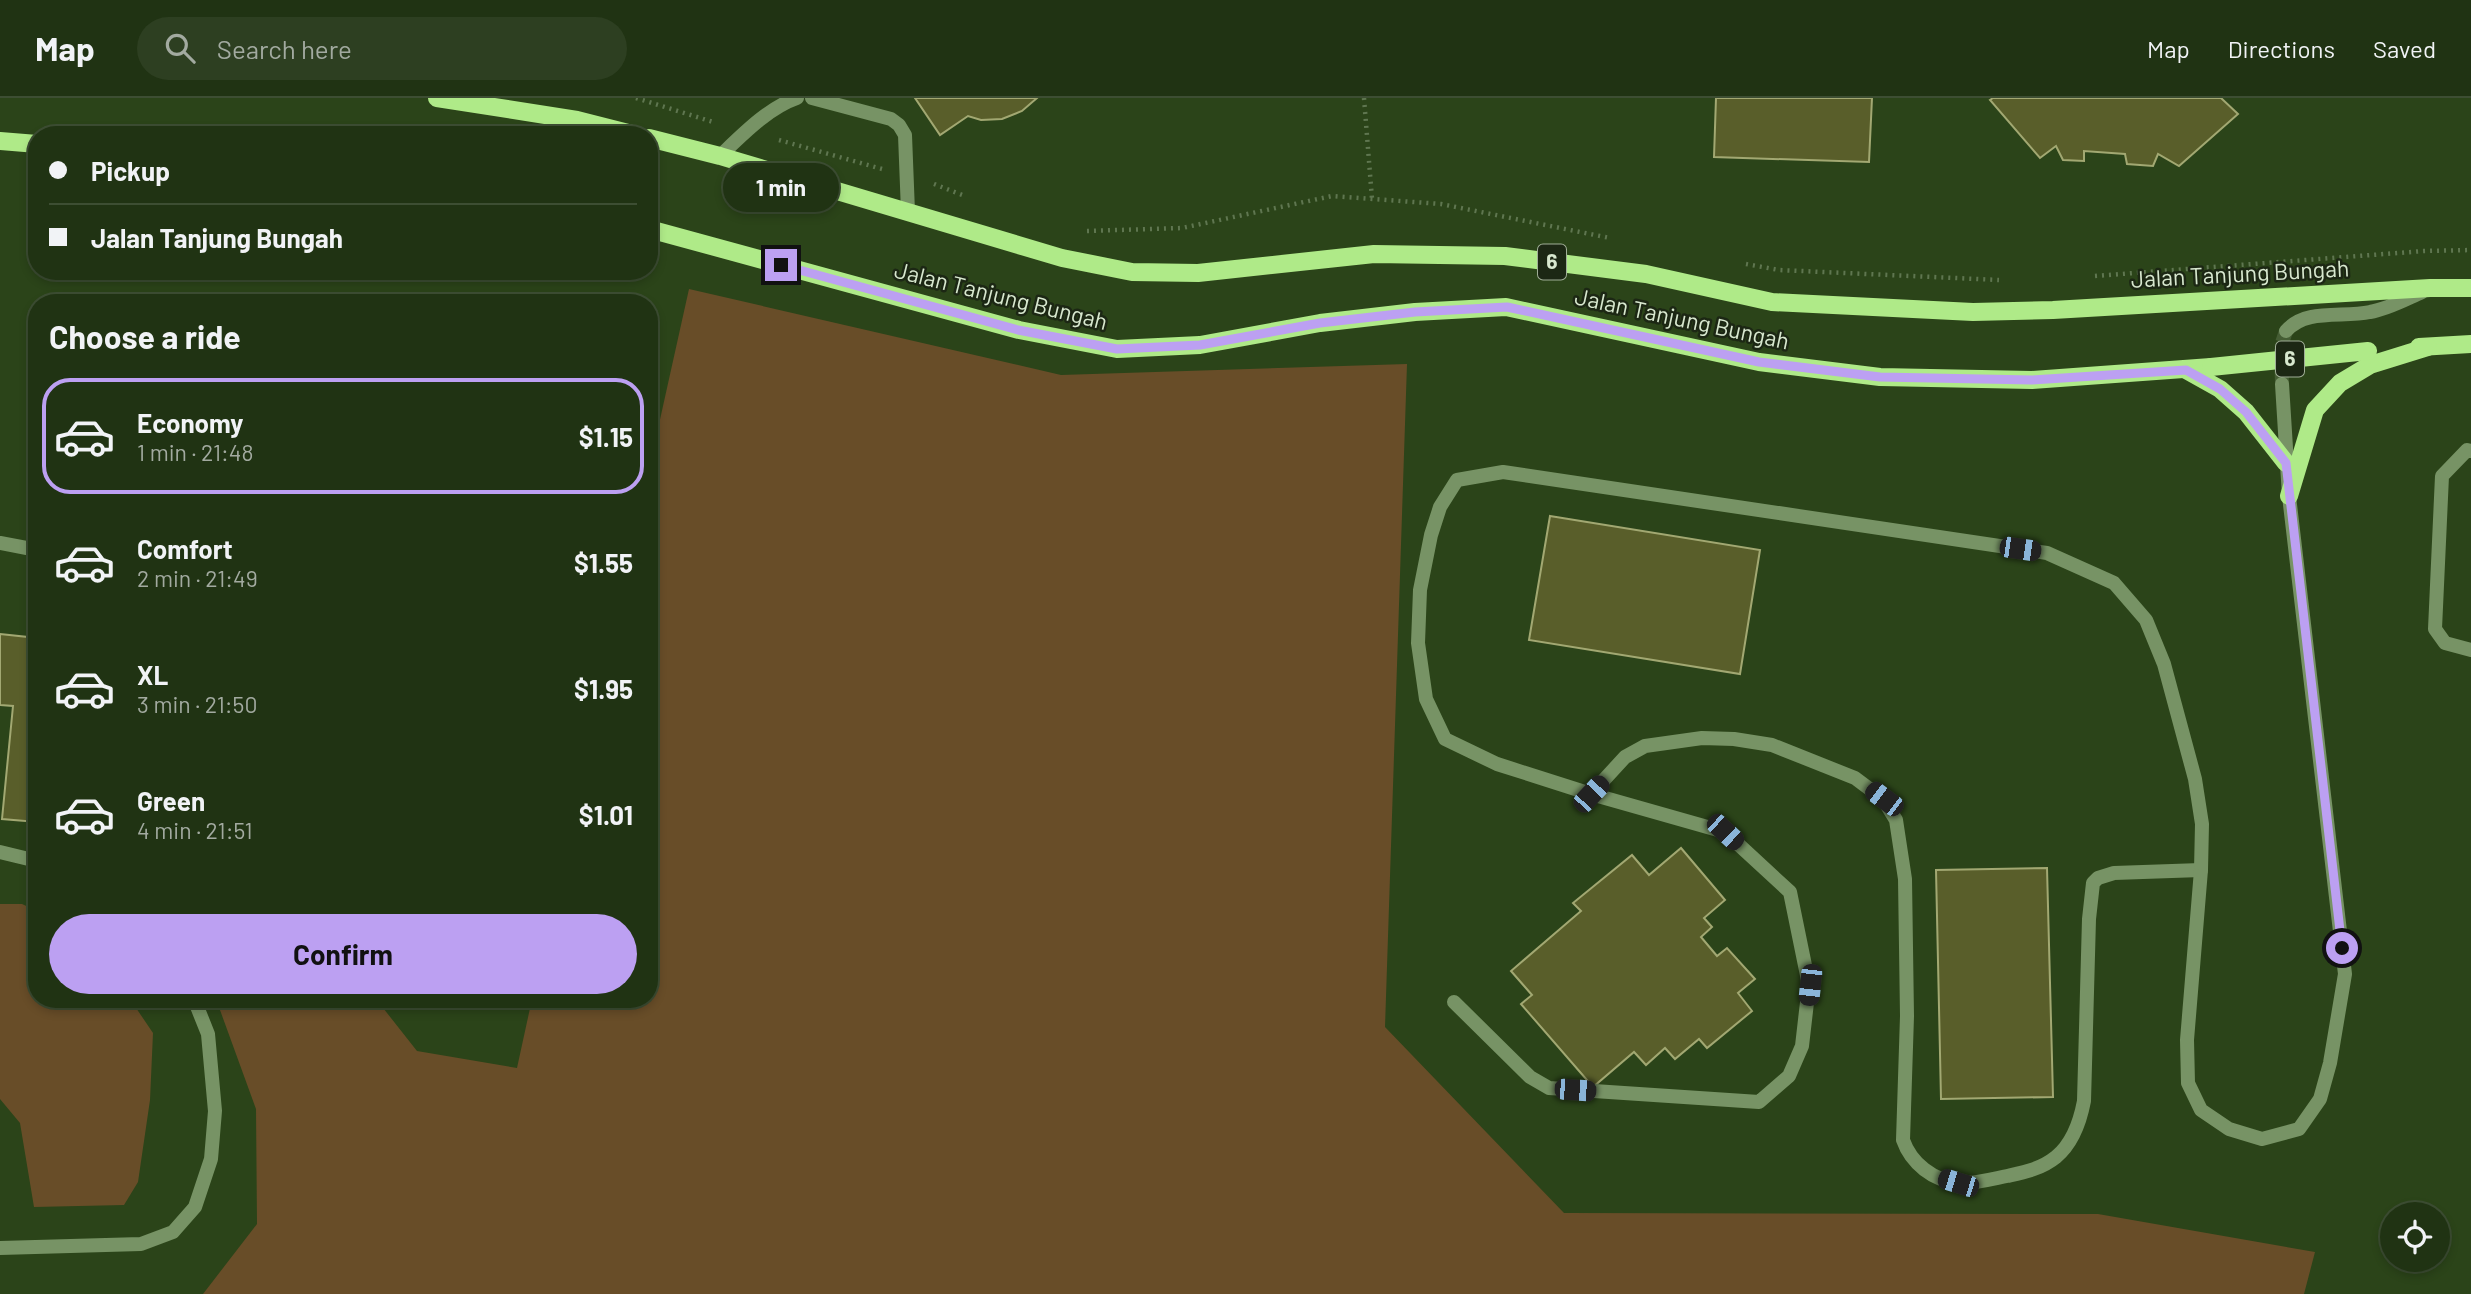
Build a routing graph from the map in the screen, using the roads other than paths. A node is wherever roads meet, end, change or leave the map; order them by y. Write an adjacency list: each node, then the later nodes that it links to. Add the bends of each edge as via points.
1 (437, 98): 4 (main road)
2 (797, 98): 8 (street, via 747,131)
3 (812, 98): 9 (street, via 899,125 905,135)
4 (601, 126)
5 (658, 140): 8 (main road, Jalan Tanjung Bungah / 6)
6 (0, 141): 7 (main road)
7 (28, 143)
8 (720, 156): 9 (main road, Jalan Tanjung Bungah / 6)
9 (908, 212): 11 (main road, Jalan Tanjung Bungah / 6, via 1062,258 1132,272 1198,273 1374,254 1505,256 1646,274 1772,302 1973,312)
10 (658, 231): 16 (main road, Jalan Tanjung Bungah / 6, via 1018,330 1117,349 1200,345 1320,323 1507,307 1759,362 1880,377 2032,380)
11 (2430, 288): 12 (main road, Jalan Tanjung Bungah / 6); 13 (street, via 2374,312 2306,317 2294,321)
12 (2471, 288)
13 (2286, 331)
14 (2471, 344): 15 (main road, Jalan Tanjung Bungah / 6)
15 (2428, 347): 16 (main road, Jalan Tanjung Bungah / 6, bridge); 20 (main road, via 2370,365 2340,383 2315,410)
16 (2186, 370): 19 (main road, via 2220,389 2246,412)
17 (2282, 384): 19 (street)
18 (2471, 452): 23 (street, via 2466,450 2442,476 2435,629 2445,643)
19 (2286, 463): 20 (street)
20 (2289, 496): 27 (street, via 2345,974 2320,1099 2299,1129 2262,1139 2229,1129 2201,1110 2188,1083 2187,1040)
21 (0, 543): 22 (street)
22 (28, 548)
23 (2471, 650)
24 (1591, 794): 27 (street, via 1625,757 1645,746 1702,738 1772,745 1855,778 1884,799 1896,820 1905,879 1903,1140 1919,1167 1958,1183 2040,1168 2058,1156 2080,1123 2093,883 2114,873); 27 (street, via 1497,764 1445,739 1426,699 1418,643 1420,590 1440,507 1457,480 1503,472 2048,553 2114,583 2146,620 2164,664 2195,779 2202,824); 28 (street, via 1725,832 1790,892 1810,985 1802,1046 1789,1076 1759,1102 1549,1088 1530,1077)
25 (0, 852): 26 (street)
26 (28, 859)
27 (2201, 870)
28 (1454, 1002)
29 (198, 1008): 30 (street, via 208,1034 215,1111 211,1159 195,1207 173,1231 141,1244)
30 (0, 1248)

